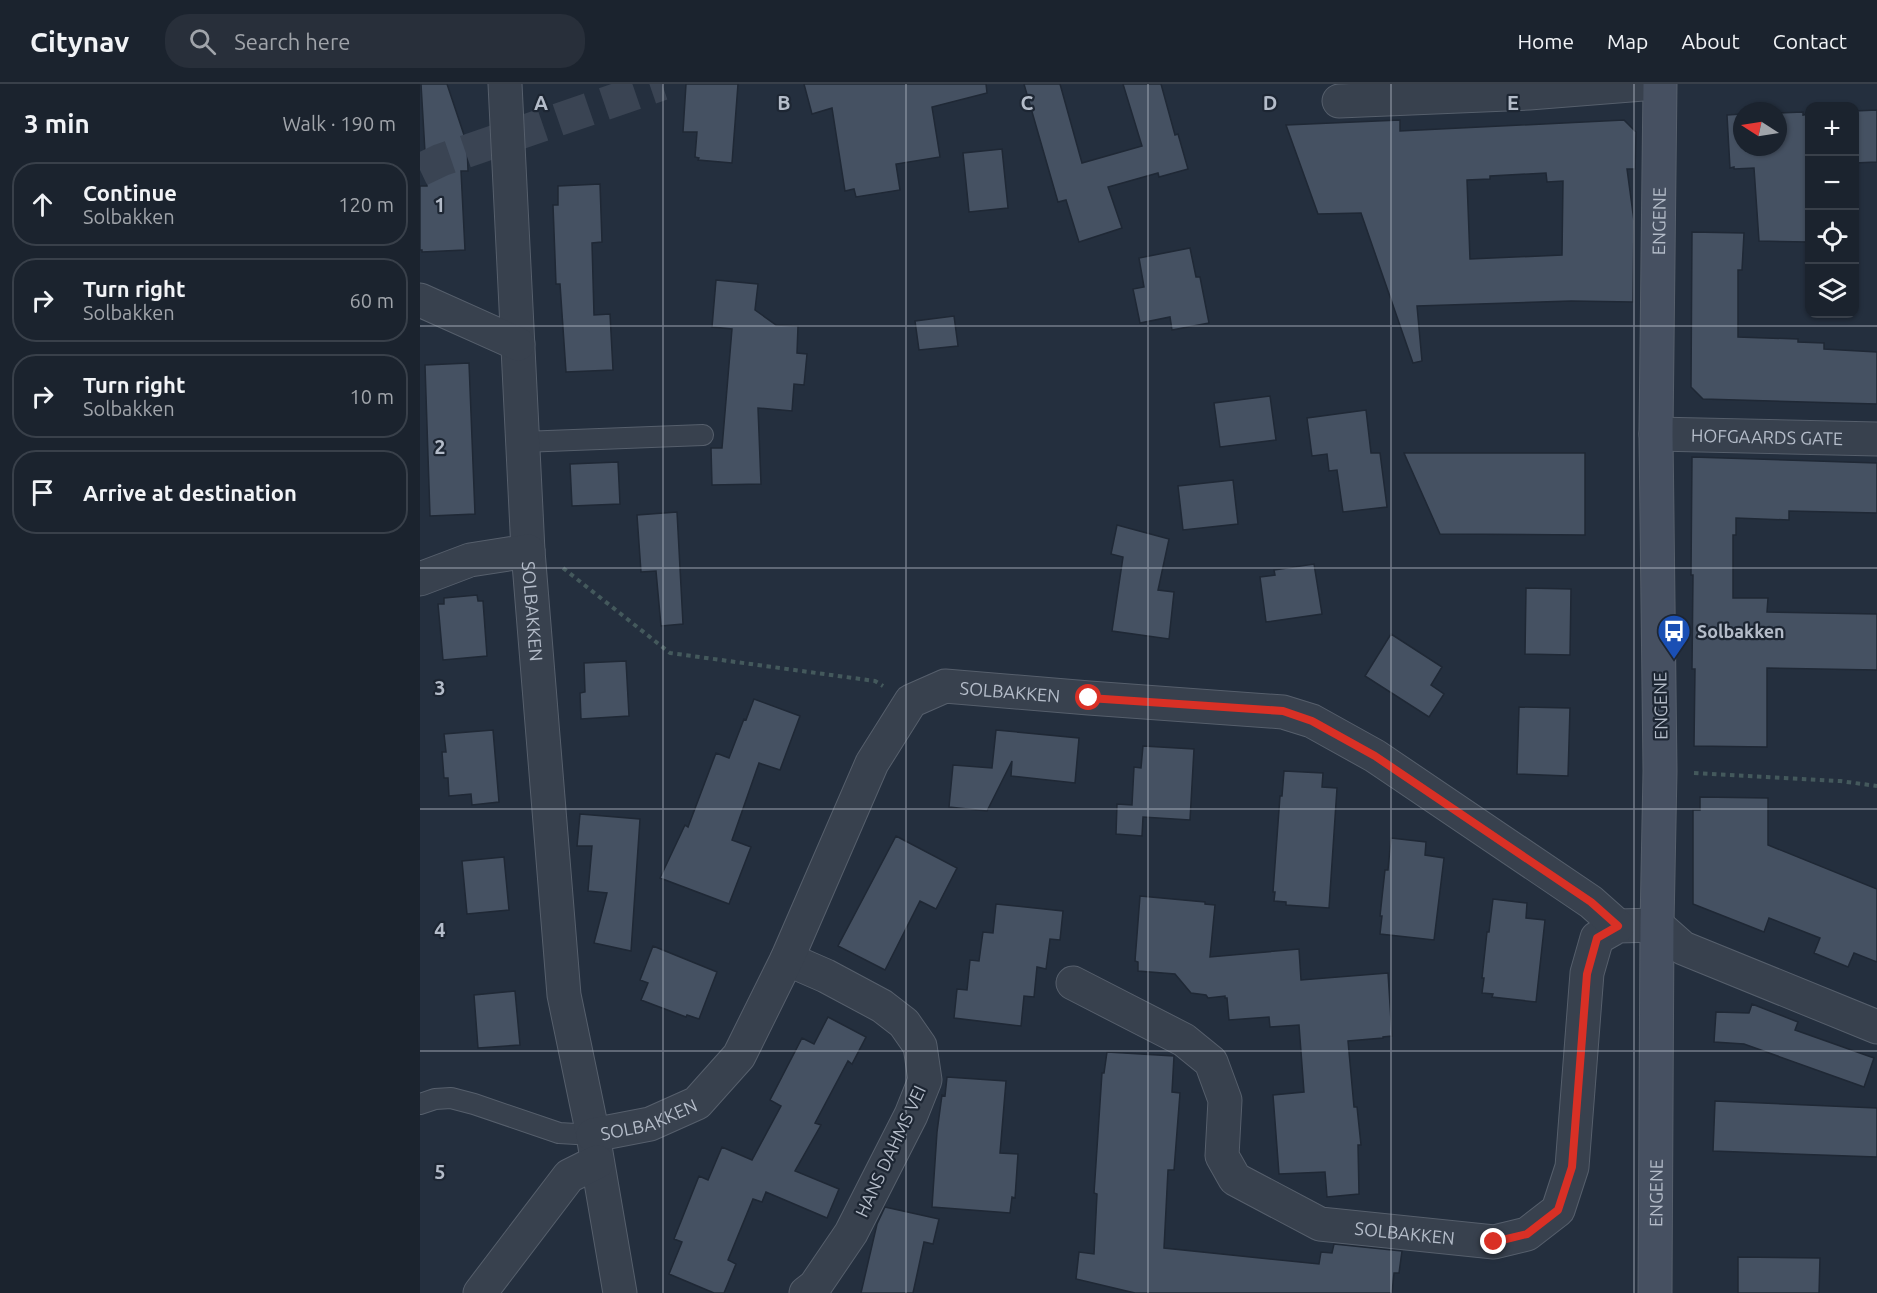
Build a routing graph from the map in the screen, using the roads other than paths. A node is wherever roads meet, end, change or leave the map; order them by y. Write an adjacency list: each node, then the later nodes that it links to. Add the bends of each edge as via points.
1 (505, 84): 6 (street, SOLBAKKEN)
2 (1643, 84): 4 (street)
3 (1660, 84): 7 (main road, ENGENE)
4 (1339, 101)
5 (420, 300): 6 (street)
6 (518, 344): 10 (street, SOLBAKKEN)
7 (1656, 434): 9 (street, HOFGAARDS GATE); 14 (main road, ENGENE, via 1660,771)
8 (703, 435): 10 (lane)
9 (1877, 439)
10 (522, 442): 11 (street, SOLBAKKEN)
11 (528, 551): 12 (street, via 470,560); 19 (street, SOLBAKKEN, via 564,995)
12 (420, 579)
13 (1618, 926): 14 (street); 15 (street, SOLBAKKEN, via 1591,902 1375,756 1312,721 1283,711 945,686 911,701 872,763); 16 (street, SOLBAKKEN, via 1597,938 1587,974 1572,1167 1558,1210 1527,1234 1494,1242 1320,1224 1235,1179 1222,1156 1225,1100 1211,1062 1184,1040)
14 (1657, 926): 17 (street, via 1683,948); 23 (main road, ENGENE)
15 (787, 959): 19 (street, SOLBAKKEN, via 739,1056 697,1103); 22 (street, HANS DAHMS VEI, via 882,1006 904,1023 920,1046 925,1080 851,1233)
16 (1072, 983)
17 (1877, 1027)
18 (420, 1104): 19 (lane, SOLBAKKEN, via 452,1098)
19 (595, 1149): 20 (street, via 568,1176); 21 (street)
20 (480, 1293)
21 (620, 1293)
22 (806, 1293)
23 (1655, 1293)

